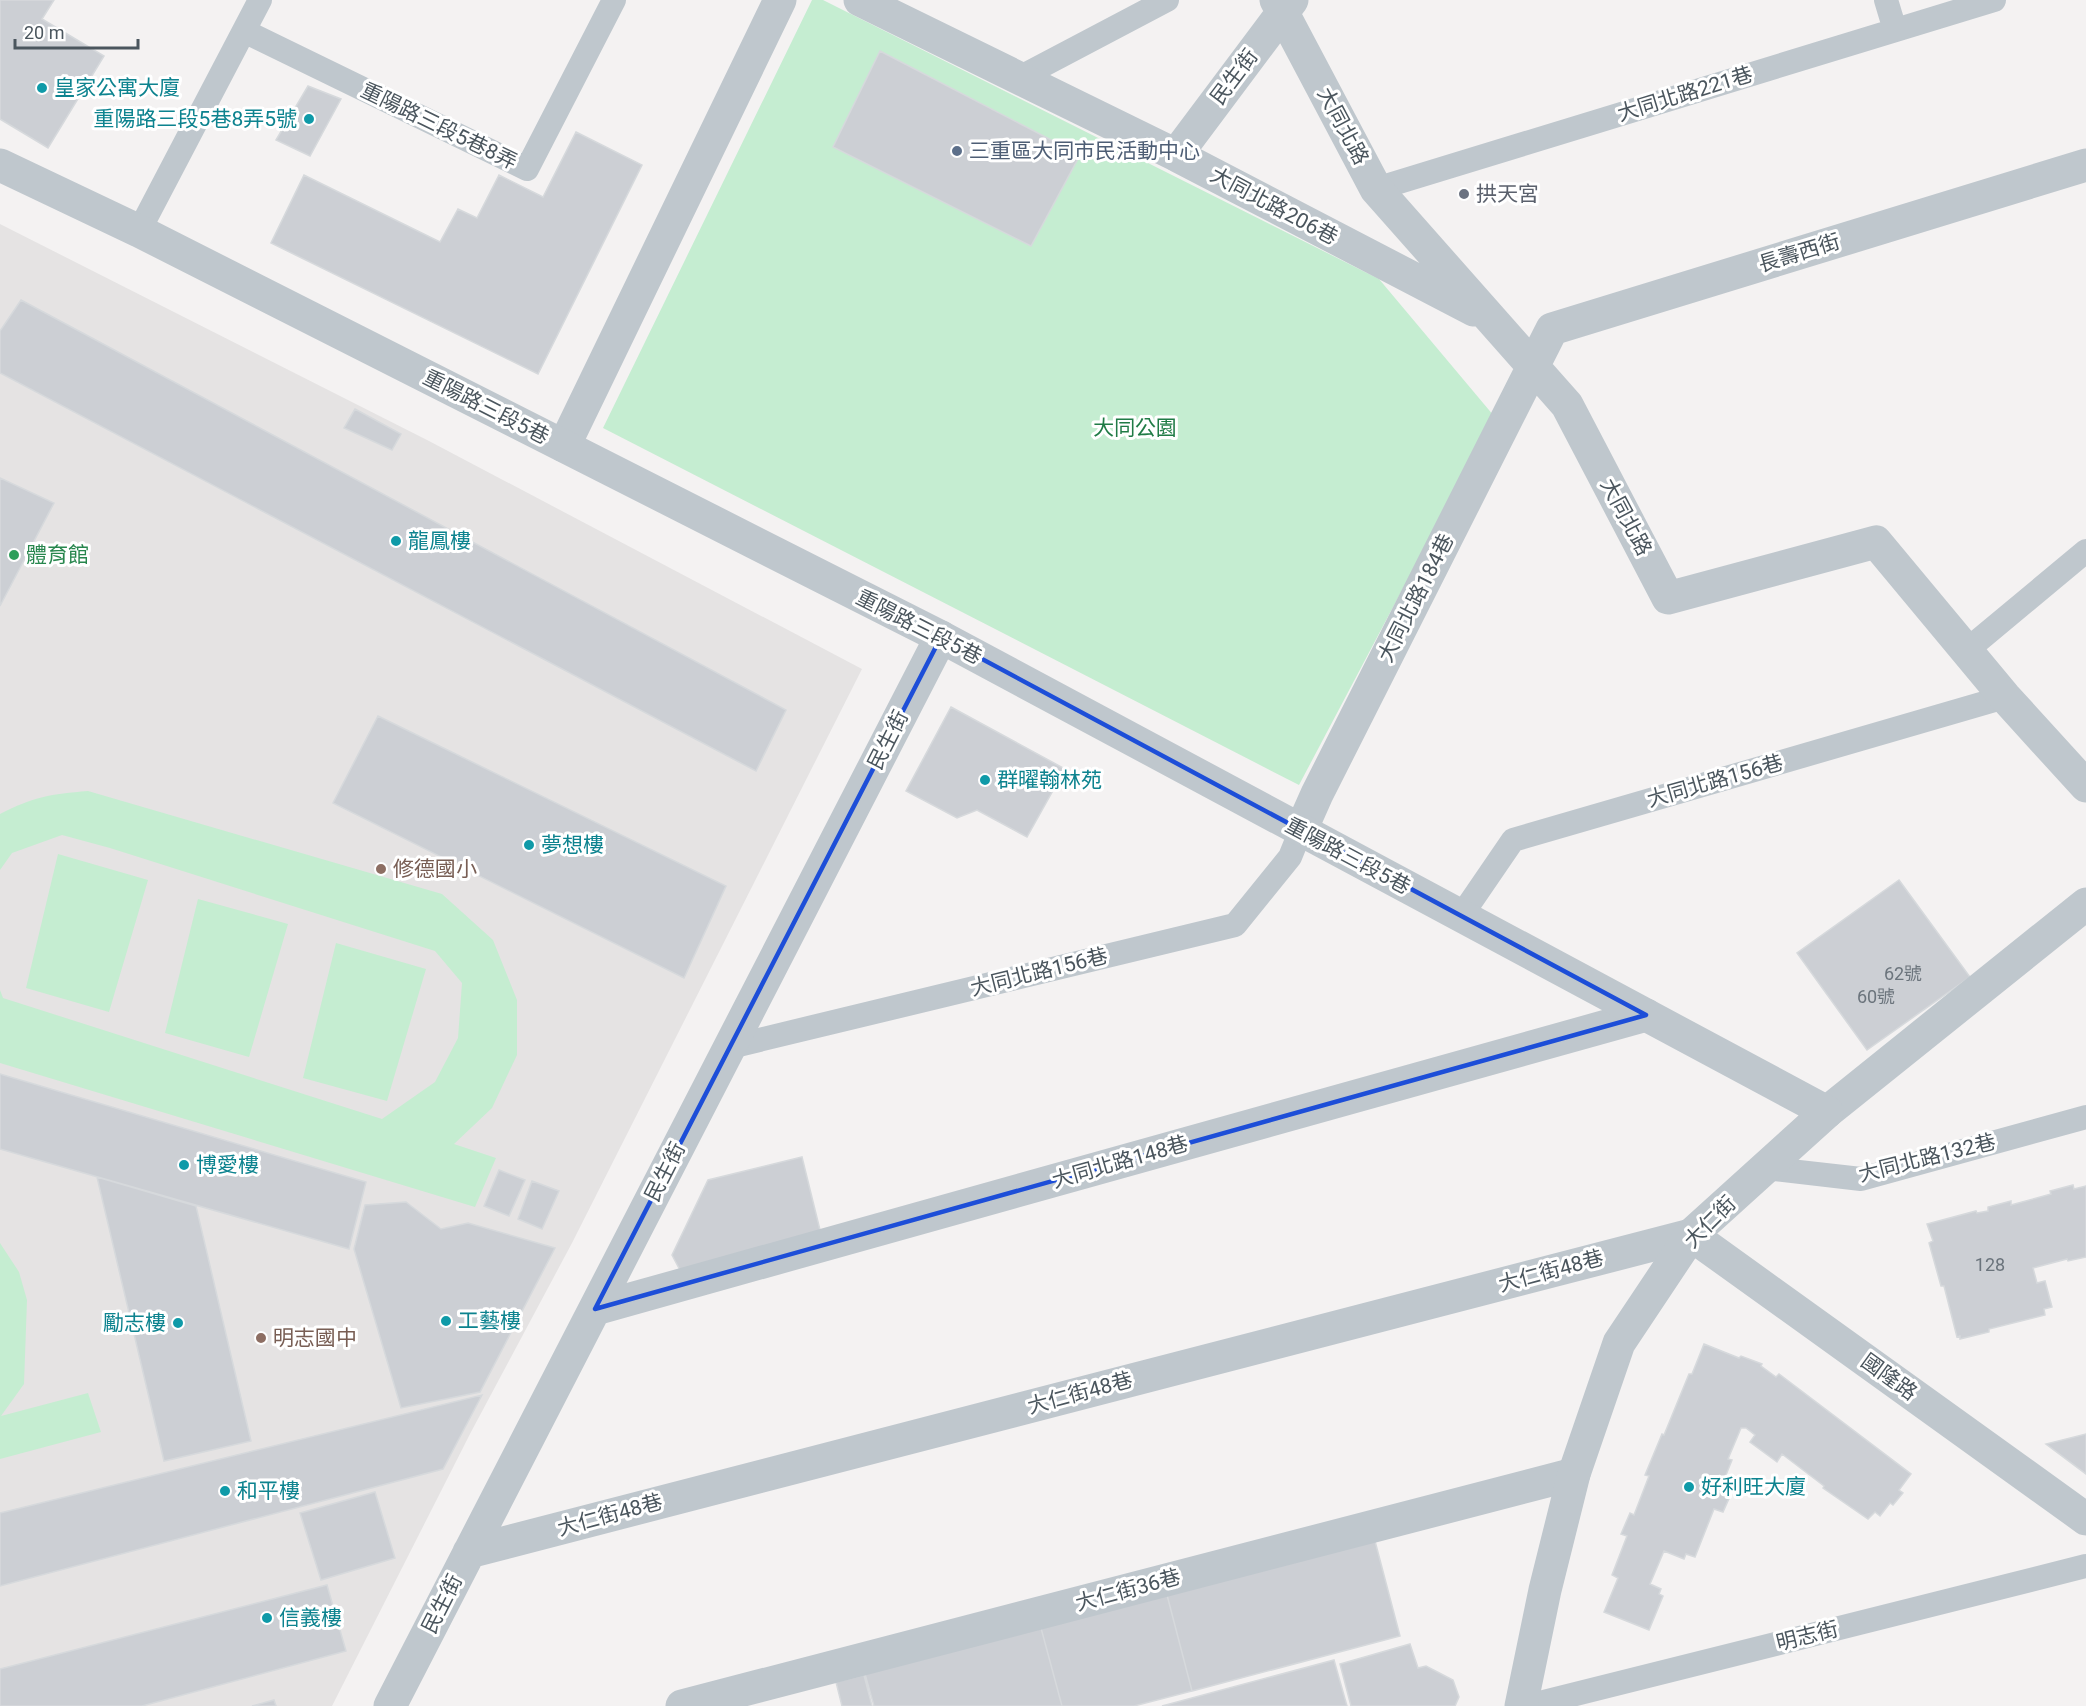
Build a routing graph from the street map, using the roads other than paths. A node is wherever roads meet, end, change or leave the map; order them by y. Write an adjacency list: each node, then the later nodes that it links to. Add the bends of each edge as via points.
1 (260, 0): 10 (lane)
2 (780, 0): 19 (street)
3 (860, 0): 11 (street, 大同北路206巷)
4 (1167, 0): 11 (lane)
5 (1886, 0): 9 (lane)
6 (1995, 0): 9 (lane, 大同北路221巷)
7 (607, 2): 10 (lane, 重陽路三段5巷8弄, via 527,169)
8 (1283, 4): 12 (street, 民生街); 15 (street, 大同北路)
9 (1895, 30): 15 (lane, 大同北路221巷)
10 (244, 31): 16 (lane)
11 (1019, 78): 12 (street, 大同北路206巷)
12 (1176, 154): 17 (street, 大同北路206巷)
13 (0, 165): 16 (street, 重陽路三段5巷)
14 (2086, 165): 18 (street, 長壽西街, via 1552,329)
15 (1376, 189): 17 (street, 大同北路)
16 (139, 231): 19 (street, 重陽路三段5巷)
17 (1492, 320): 18 (street, 大同北路)
18 (1534, 367): 22 (street, 大同北路, via 1567,405 1668,598 1876,542); 25 (street, 大同北路184巷, via 1317,794)
19 (564, 446): 21 (street, 重陽路三段5巷)
20 (2086, 550): 22 (lane)
21 (941, 637): 25 (street, 重陽路三段5巷); 29 (street, 民生街)
22 (1967, 650): 23 (street, 大同北路)
23 (2005, 697): 24 (street, 大同北路); 27 (lane, 大同北路156巷, via 1513,840)
24 (2086, 786)
25 (1302, 831): 27 (street, 重陽路三段5巷); 29 (lane, 大同北路156巷, via 1290,858 1235,925)
26 (2086, 904): 30 (street, 大仁街)
27 (1461, 916): 28 (street, 重陽路三段5巷)
28 (1646, 1015): 30 (street, 重陽路三段5巷); 34 (street, 大同北路148巷)
29 (730, 1047): 34 (street, 民生街)
30 (1827, 1112): 32 (street, 大仁街)
31 (2086, 1117): 32 (lane, 大同北路132巷, via 1861,1179)
32 (1765, 1168): 33 (street, 大仁街)
33 (1691, 1235): 35 (street, 大仁街, via 1620,1343); 36 (street, 國隆路); 37 (street, 大仁街48巷)
34 (595, 1309): 37 (street, 民生街)
35 (1574, 1474): 40 (street, 大仁街36巷); 41 (street, 大仁街)
36 (2086, 1520)
37 (469, 1552): 39 (street, 民生街)
38 (2086, 1566): 42 (lane, 明志街)
39 (390, 1706)
40 (682, 1706)
41 (1521, 1706)
42 (1528, 1706)

